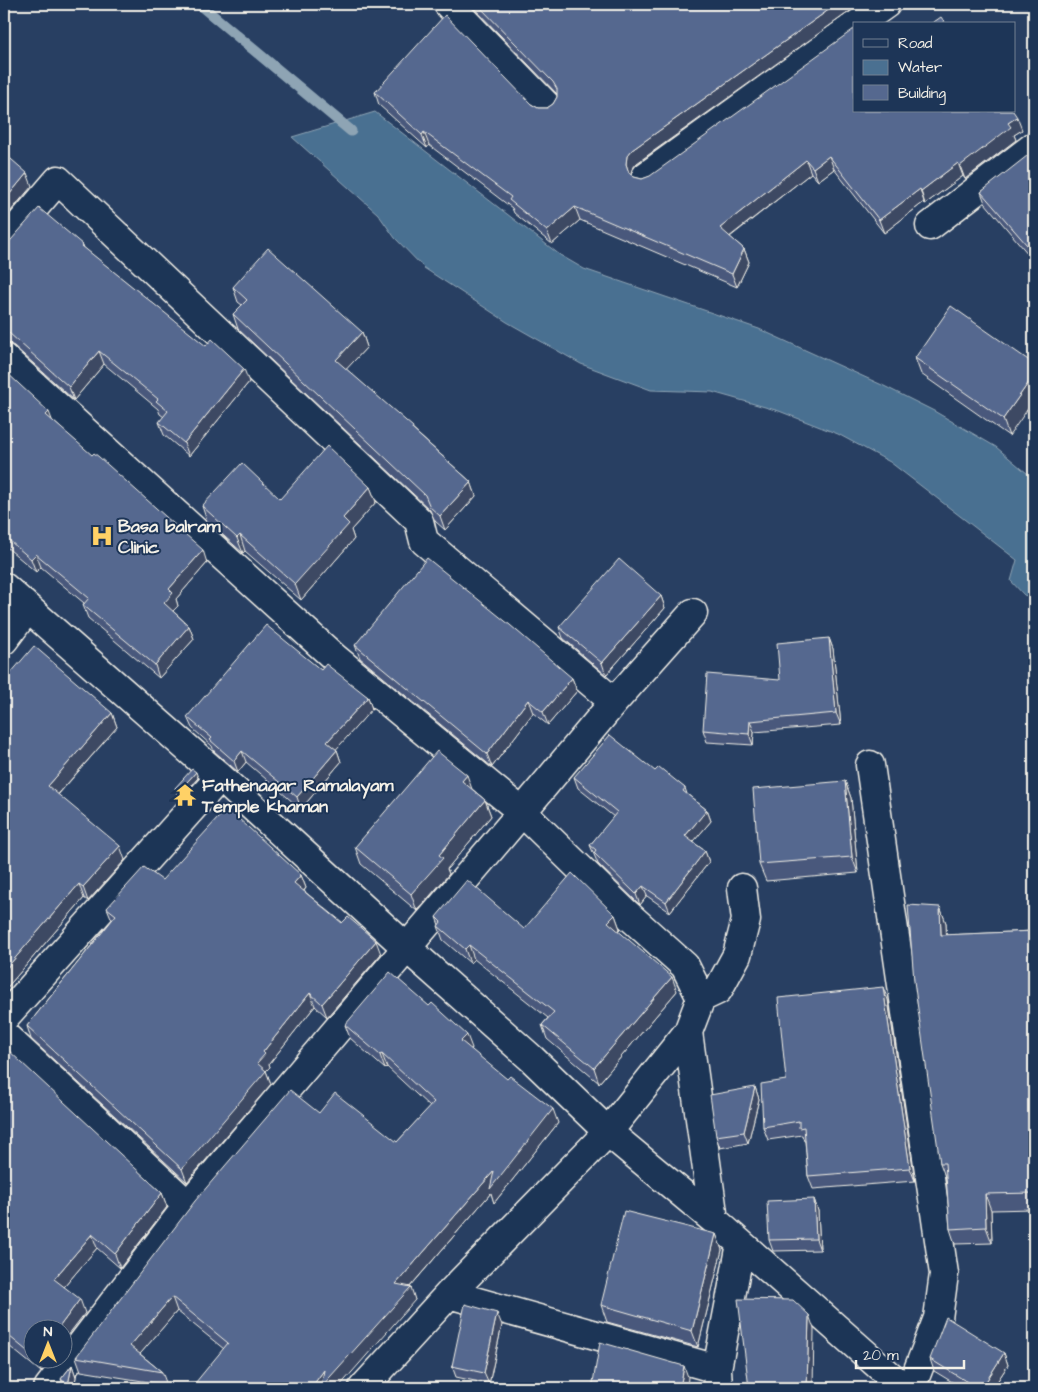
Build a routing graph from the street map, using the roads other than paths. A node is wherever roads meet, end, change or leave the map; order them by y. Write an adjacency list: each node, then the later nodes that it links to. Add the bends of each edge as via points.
1 (886, 4): 3 (street)
2 (461, 7): 5 (street)
3 (861, 22)
4 (853, 27): 7 (street)
5 (547, 106)
6 (1034, 146): 8 (street)
7 (646, 176)
8 (930, 226)
9 (4, 243): 15 (street, via 58,180 419,521 424,541)
10 (4, 358): 18 (street, via 335,658)
11 (4, 587): 12 (street)
12 (28, 608): 14 (street); 17 (street)
13 (693, 613): 15 (street)
14 (4, 640)
15 (614, 702): 18 (street)
16 (870, 765): 34 (street, via 944,1274 938,1318)
17 (220, 777): 20 (street); 22 (street)
18 (522, 812): 20 (street); 21 (street, via 685,966)
19 (742, 888): 21 (street, via 746,920 736,955 718,990)
20 (407, 948): 25 (street, via 531,1058); 26 (street)
21 (701, 998): 23 (street)
22 (4, 1018)
23 (688, 1032): 25 (street); 27 (street)
24 (4, 1035): 26 (street)
25 (608, 1132): 27 (street); 29 (street)
26 (188, 1205): 31 (street)
27 (714, 1220): 28 (street)
28 (740, 1244): 30 (street); 33 (street)
29 (449, 1294): 30 (street); 32 (street)
30 (717, 1379)
31 (48, 1388)
32 (363, 1388)
33 (904, 1388)
34 (911, 1388)

